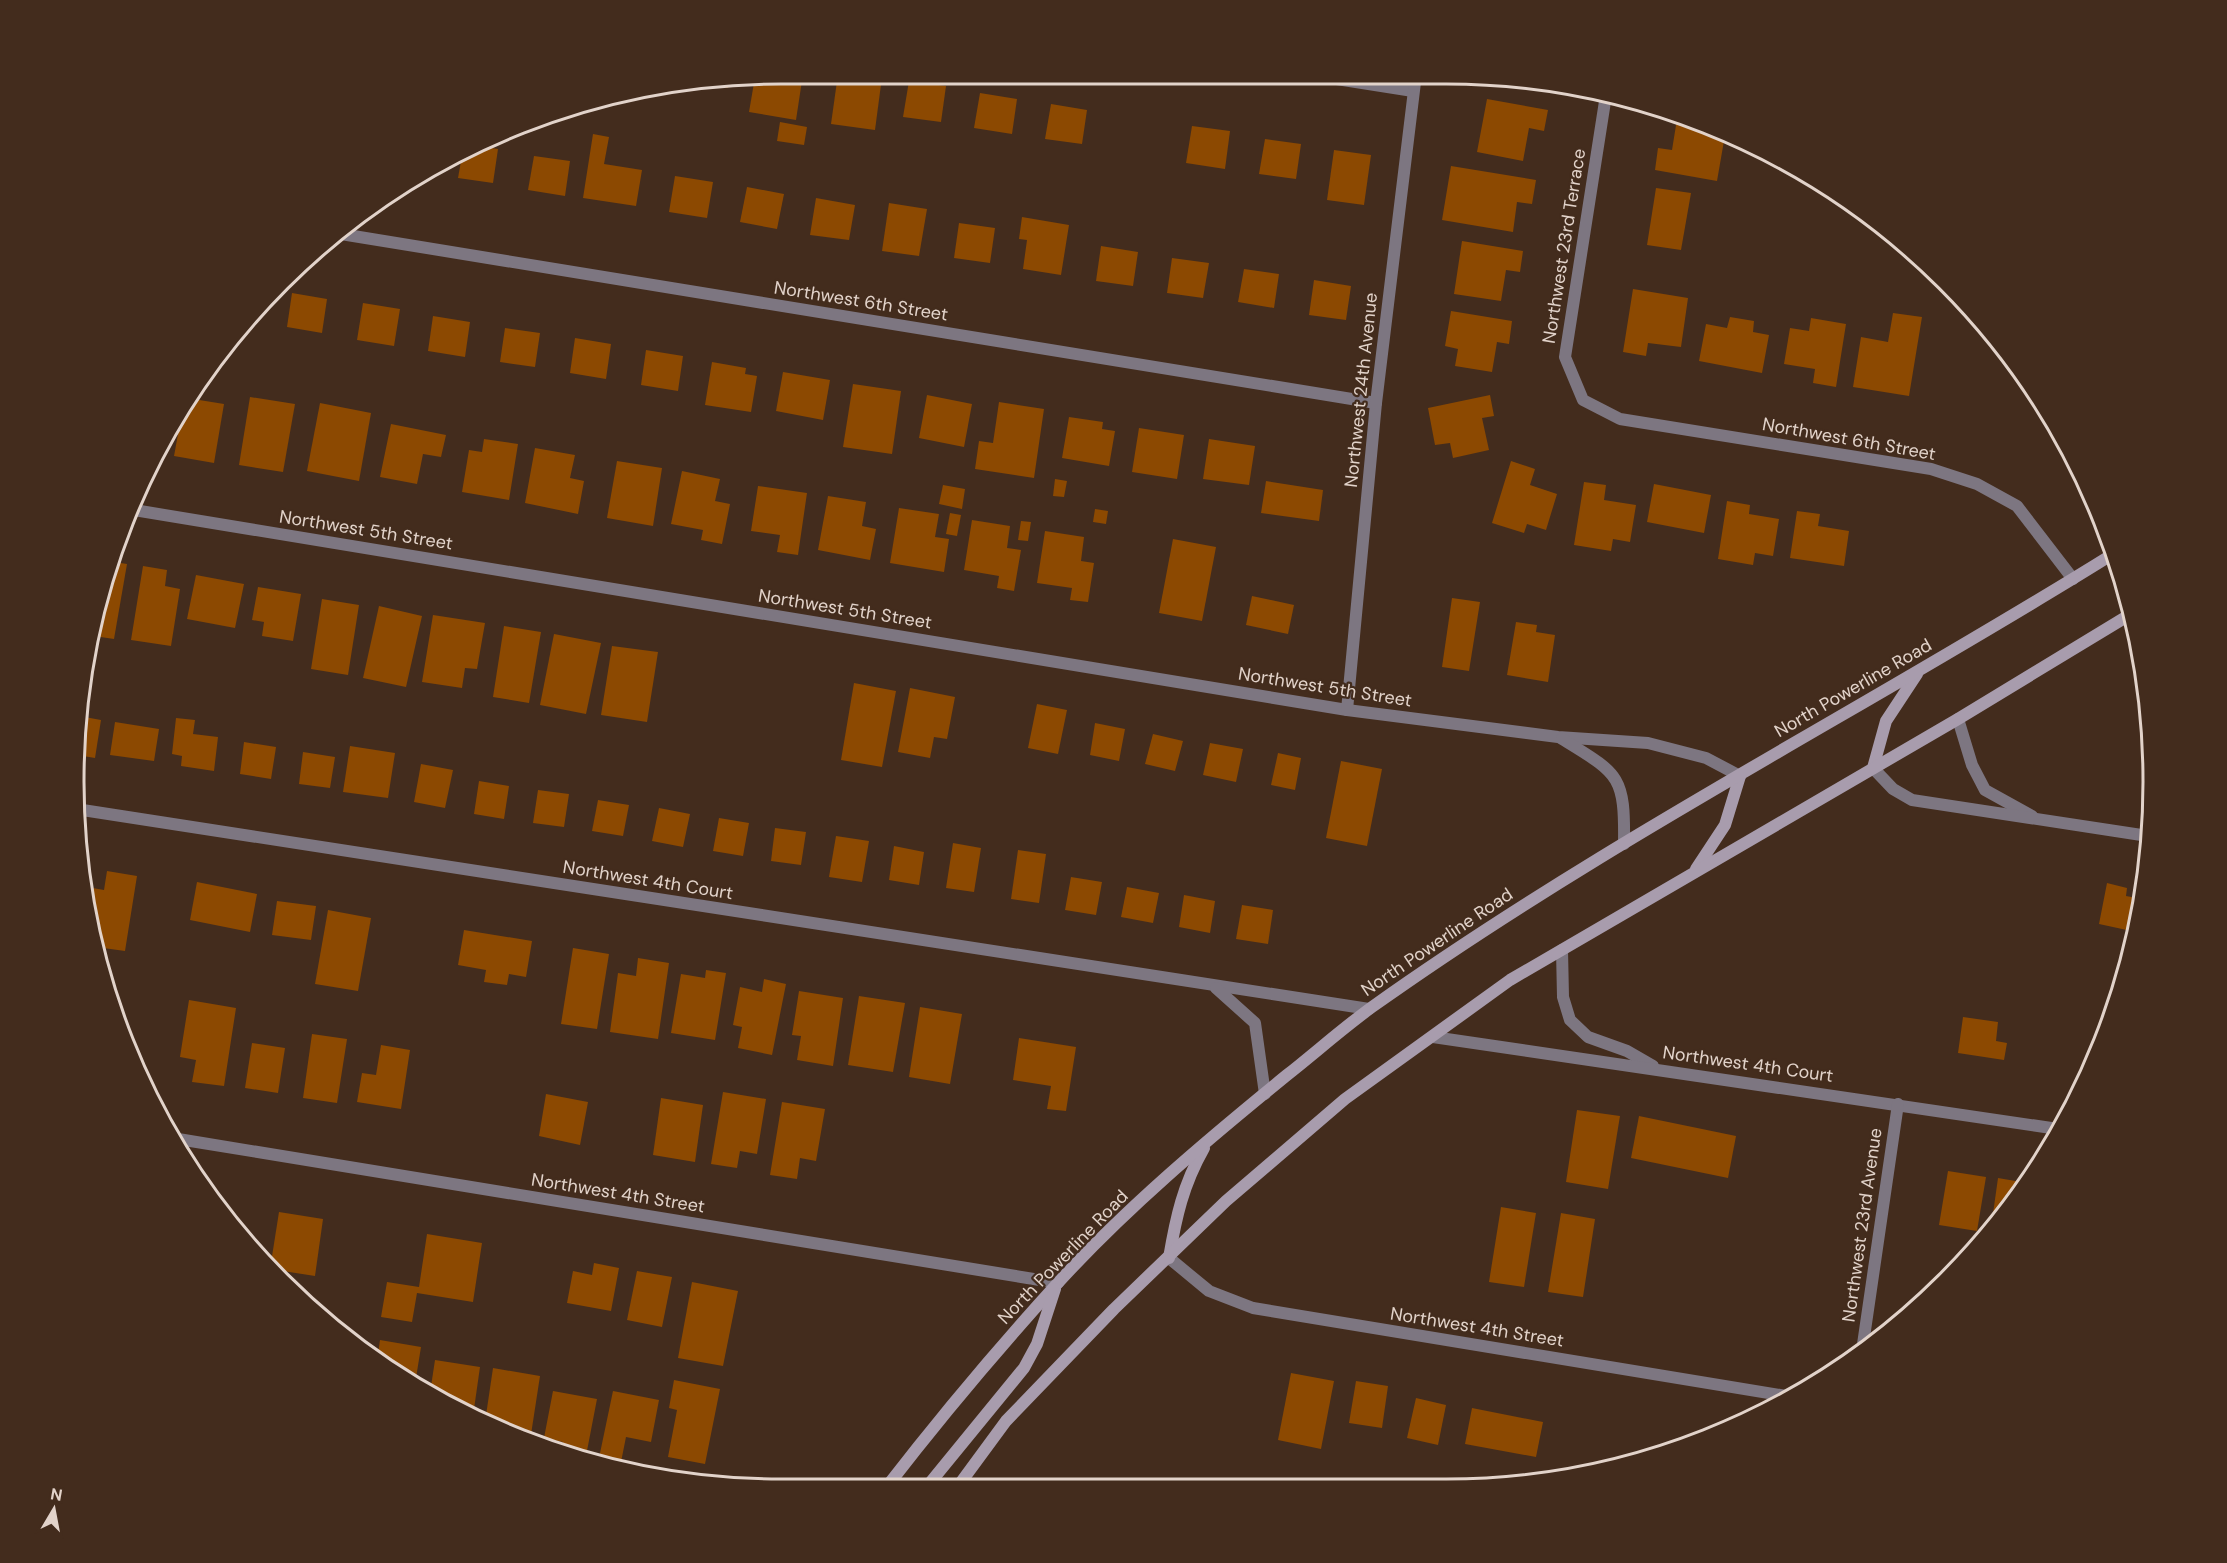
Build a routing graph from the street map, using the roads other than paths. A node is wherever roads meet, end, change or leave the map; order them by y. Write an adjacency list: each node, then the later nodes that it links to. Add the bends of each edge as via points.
1 (1369, 84): 3 (street)
2 (1414, 84): 3 (street, Northwest 24th Avenue)
3 (1413, 91): 7 (street, Northwest 24th Avenue)
4 (1605, 103): 6 (street, Northwest 23rd Terrace, via 1565,357)
5 (348, 235): 7 (street, Northwest 6th Street)
6 (1583, 400): 10 (street, Northwest 6th Street, via 1620,419 1931,469 1977,484 2017,506)
7 (1376, 404): 13 (street, Northwest 24th Avenue)
8 (139, 511): 13 (street, Northwest 5th Street)
9 (2106, 558): 10 (main road, North Powerline Road)
10 (2073, 579): 12 (main road, North Powerline Road)
11 (2123, 619): 14 (main road)
12 (1919, 671): 16 (main road, via 1886,721); 17 (main road, North Powerline Road)
13 (1347, 710): 15 (street, Northwest 5th Street)
14 (1958, 719): 16 (main road); 19 (street, via 1972,765 1985,790)
15 (1558, 737): 17 (street, Northwest 5th Street, via 1648,743 1707,758); 21 (street, Northwest 5th Street, via 1607,767 1622,791)
16 (1872, 768): 19 (street, via 1893,789 1912,800); 22 (main road)
17 (1740, 776): 21 (main road, North Powerline Road); 22 (main road, via 1725,825)
18 (85, 810): 24 (street, Northwest 4th Court)
19 (2038, 819): 20 (street)
20 (2141, 835)
21 (1624, 844): 25 (main road, North Powerline Road, via 1466,942)
22 (1694, 872): 23 (main road)
23 (1562, 950): 26 (main road, via 1510,980); 27 (street, via 1563,997 1570,1020 1588,1037 1628,1051)
24 (1215, 987): 25 (street, Northwest 4th Court); 28 (street, via 1255,1023)
25 (1369, 1010): 28 (main road, North Powerline Road)
26 (1433, 1037): 27 (street, Northwest 4th Court); 33 (main road, via 1345,1099 1226,1201)
27 (1659, 1069): 29 (street, Northwest 4th Court)
28 (1265, 1094): 31 (main road, North Powerline Road)
29 (1898, 1104): 30 (street, Northwest 4th Court); 35 (street, Northwest 23rd Avenue)
30 (2051, 1128)
31 (1209, 1139): 33 (main road, via 1188,1177); 34 (main road, North Powerline Road)
32 (183, 1140): 34 (street, Northwest 4th Street)
33 (1169, 1258): 36 (street, Northwest 4th Street, via 1209,1290 1253,1308); 39 (main road, via 1006,1421)
34 (1058, 1283): 37 (main road, North Powerline Road); 38 (main road, via 1037,1344 1024,1368)
35 (1864, 1339)
36 (1778, 1395)
37 (893, 1479)
38 (934, 1479)
39 (964, 1479)

